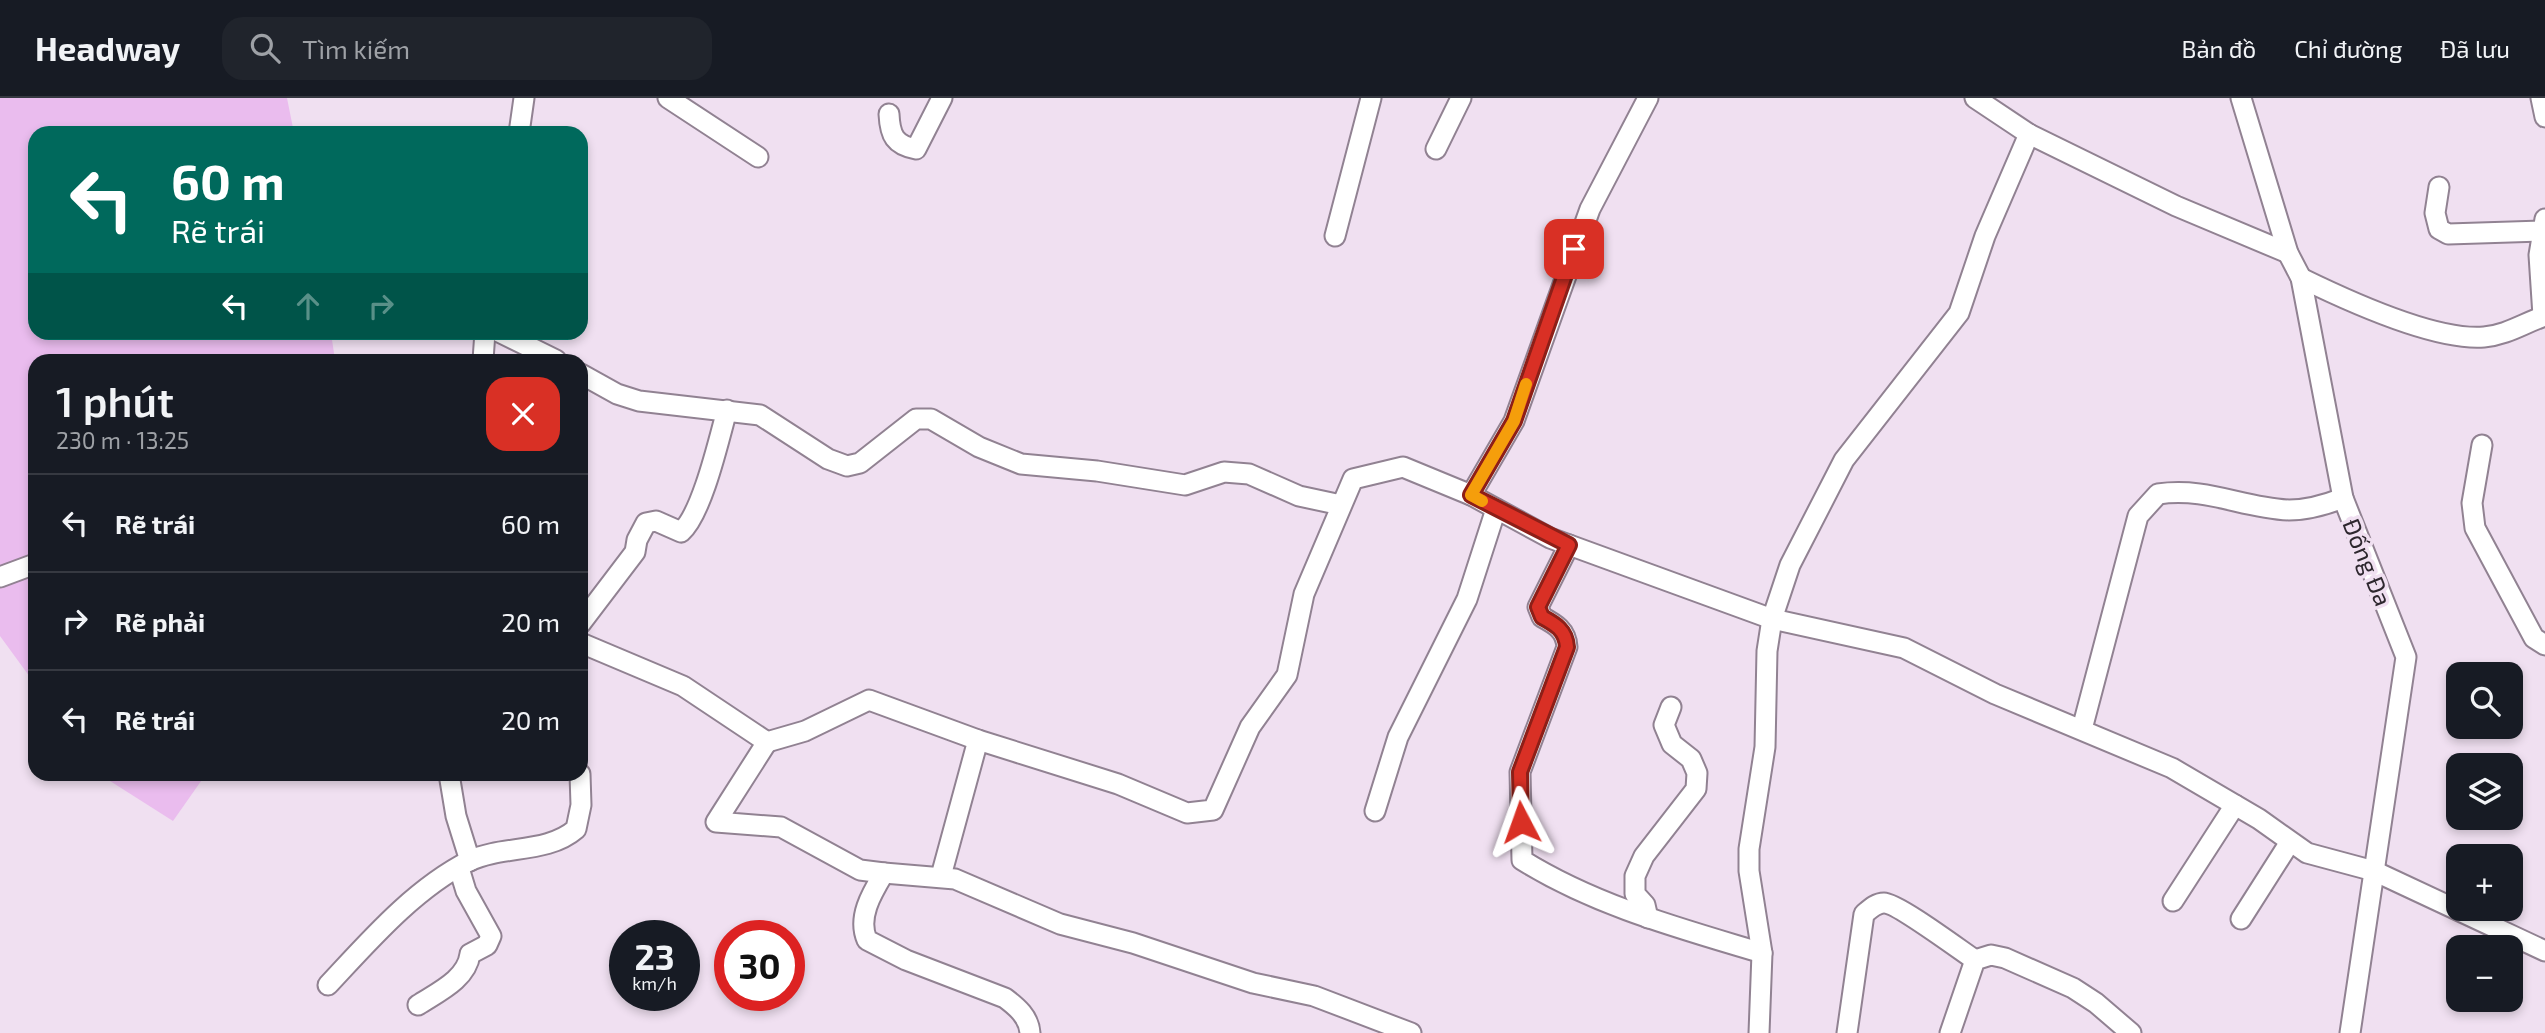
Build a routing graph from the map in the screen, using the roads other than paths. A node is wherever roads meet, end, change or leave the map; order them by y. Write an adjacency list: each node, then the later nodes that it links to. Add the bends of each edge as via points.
1 (524, 98): 12 (street)
2 (668, 98): 15 (street)
3 (942, 98): 10 (street, via 916,149 901,146 890,133)
4 (1371, 98): 18 (street)
5 (1461, 98): 14 (street)
6 (1648, 98): 27 (street, via 1590,209 1514,421)
7 (1975, 98): 13 (street)
8 (2241, 98): 19 (street, Đống Đa)
9 (2541, 98): 11 (street)
10 (889, 114)
11 (2545, 117)
12 (520, 126)
13 (2029, 134): 19 (street, via 2176,206); 35 (street, via 1985,236 1959,313 1844,460 1790,565)
14 (1436, 149)
15 (758, 157)
16 (2440, 187): 17 (street, via 2435,213 2439,229 2448,234)
17 (2543, 224): 21 (street, via 2539,255)
18 (1335, 236)
19 (2288, 253): 20 (street, Đống Đa)
20 (2301, 278): 21 (street, via 2342,298 2465,336 2502,334); 28 (street, Đống Đa)
21 (2544, 316)
22 (515, 340): 23 (street)
23 (544, 354)
24 (588, 378): 25 (street, via 639,401)
25 (727, 410): 29 (street, via 760,415 828,459 847,466 866,459 916,419 931,419 979,447 1021,464 1185,485 1224,472 1249,474 1299,496); 34 (street, via 688,526 681,532 656,521 646,523 635,552)
26 (2482, 445): 36 (street, via 2472,503 2475,528 2534,638)
27 (1471, 495): 29 (street, via 1403,467 1353,479); 30 (street)
28 (2343, 498): 39 (street, via 2319,507 2288,510 2191,491 2158,494 2138,516); 48 (street, Đống Đa, via 2406,657)
29 (1340, 505): 40 (street, via 1304,594 1287,675 1250,727 1213,810 1188,814 1118,785)
30 (1496, 509): 31 (street); 45 (street, via 1467,599 1398,737)
31 (1569, 545): 35 (street); 52 (street, via 1538,607 1542,617 1567,637 1567,647 1520,772 1522,860 1583,894)
32 (28, 567): 33 (street)
33 (0, 576)
34 (588, 614)
35 (1772, 619): 39 (street, via 1904,648 1995,694); 55 (street, via 1765,747 1749,849)
36 (2545, 645)
37 (588, 646): 41 (street, via 683,686)
38 (1671, 707): 52 (street, via 1664,725 1672,744 1691,759 1697,773 1696,789 1644,856 1635,876 1635,894 1646,905)
39 (2082, 729): 44 (street, via 2172,768)
40 (978, 740): 41 (street, via 869,700 805,731); 50 (street)
41 (767, 742): 49 (street, via 716,822 781,827 860,870)
42 (450, 781): 47 (street)
43 (580, 781): 47 (street, via 579,818 576,829 567,836)
44 (2235, 805): 46 (street); 51 (street)
45 (1375, 811)
46 (2290, 842): 48 (street, via 2307,853); 53 (street)
47 (464, 864): 57 (street, via 391,919); 58 (street, via 466,891 491,936 487,946 470,954 469,965 456,980)
48 (2374, 871): 54 (street); 65 (street, Đống Đa)
49 (884, 873): 50 (street); 59 (street, via 863,919 867,940 1005,998 1019,1008)
50 (941, 876): 60 (street, via 1060,924 1254,983 1314,996)
51 (2172, 901)
52 (1648, 918): 55 (street)
53 (2241, 919)
54 (2545, 951)
55 (1762, 953): 61 (street)
56 (1975, 960): 62 (street, via 1899,909 1884,903 1873,906 1864,914); 63 (street); 64 (street, via 1991,955 2005,958 2073,988)
57 (328, 985)
58 (418, 1005)
59 (1030, 1033)
60 (1411, 1033)
61 (1759, 1033)
62 (1847, 1033)
63 (1950, 1033)
64 (2131, 1033)
65 (2350, 1033)

